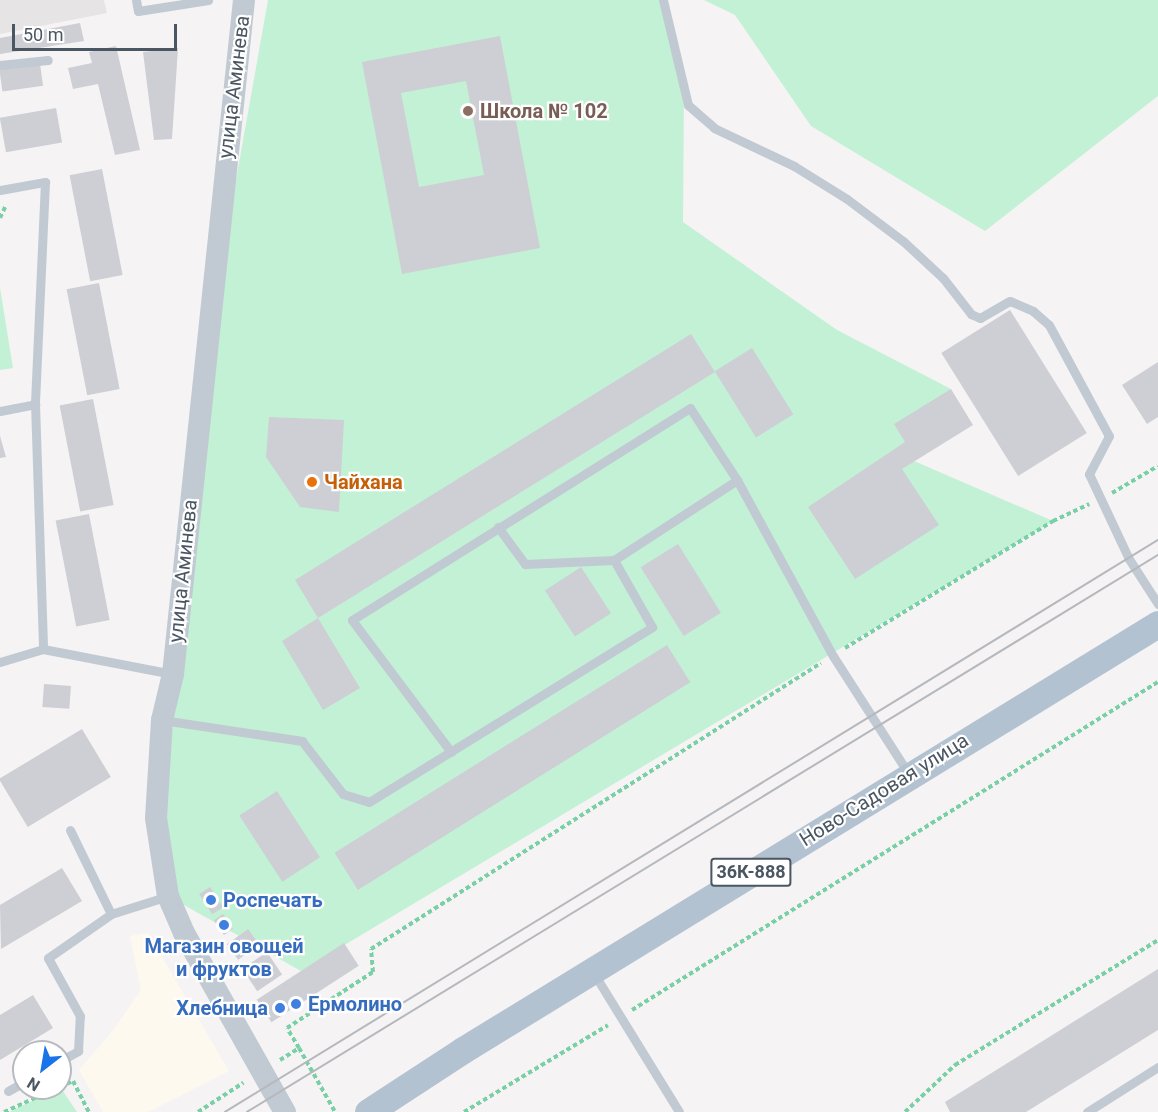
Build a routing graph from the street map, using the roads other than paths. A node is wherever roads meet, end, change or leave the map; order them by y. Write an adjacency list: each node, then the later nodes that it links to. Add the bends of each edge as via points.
1 (136, 0): 2 (lane, via 138,11)
2 (208, 0)
3 (244, 0): 17 (street, улица Аминева)
4 (663, 0): 13 (lane, via 688,105 714,128 794,166 848,199 919,256 971,314 981,318 1010,301 1033,311 1049,325 1110,436 1089,474 1129,559)
5 (48, 60): 6 (lane)
6 (0, 65)
7 (0, 190): 8 (lane, via 45,182)
8 (35, 404): 9 (lane); 15 (lane)
9 (0, 411)
10 (737, 480): 11 (lane, via 690,408); 12 (lane); 20 (lane, via 833,656)
11 (498, 527): 12 (lane, via 525,564); 19 (lane, via 352,620)
12 (614, 560): 19 (lane, via 652,627)
13 (1158, 604)
14 (1158, 624): 20 (main road, Ново-Садовая улица / 36К-888)
15 (43, 649): 16 (lane); 17 (lane)
16 (0, 662)
17 (173, 674): 18 (street, улица Аминева)
18 (162, 720): 19 (lane, via 302,741 343,794 369,802); 22 (street, улица Аминева, via 156,818)
19 (451, 752)
20 (909, 774): 24 (main road, Ново-Садовая улица / 36К-888)
21 (70, 830): 23 (lane)
22 (168, 896): 23 (lane); 29 (street, улица Аминева, via 184,933)
23 (111, 914): 25 (lane, via 48,958 80,1016 78,1050)
24 (592, 970): 30 (main road, Ново-Садовая улица / 36К-888); 31 (lane)
25 (72, 1054)
26 (1158, 1067): 32 (lane)
27 (12, 1089): 28 (lane)
28 (8, 1091)
29 (285, 1112)
30 (368, 1112)
31 (679, 1112)
32 (1087, 1112)

